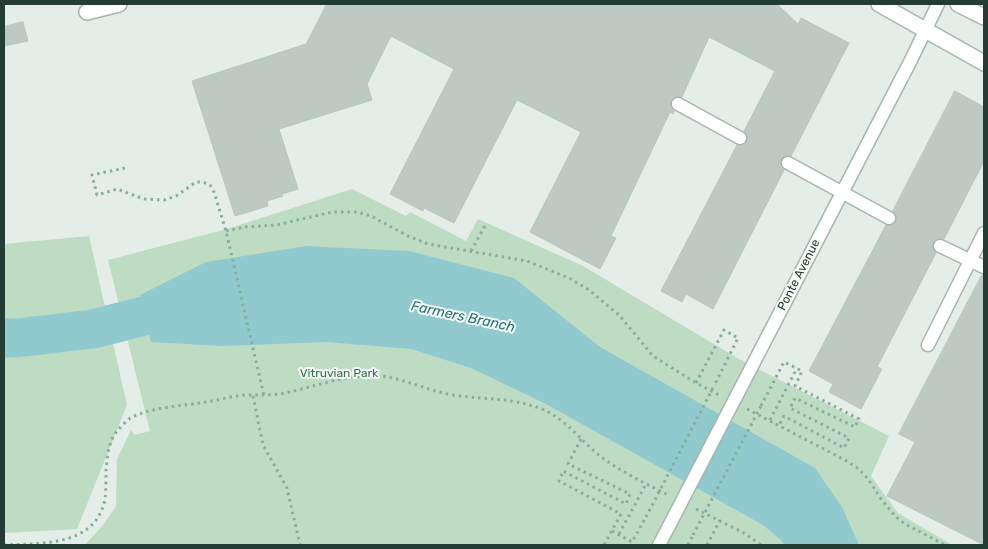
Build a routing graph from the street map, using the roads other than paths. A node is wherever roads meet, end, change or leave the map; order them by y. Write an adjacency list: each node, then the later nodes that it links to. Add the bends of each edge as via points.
1 (119, 4): 5 (main road)
2 (879, 4): 7 (main road)
3 (938, 4): 7 (lane, Ponte Avenue)
4 (958, 4): 6 (main road)
5 (87, 12)
6 (984, 18)
7 (926, 30): 8 (main road); 12 (lane, Ponte Avenue)
8 (984, 63)
9 (678, 104): 10 (lane)
10 (740, 138)
11 (788, 163): 12 (lane)
12 (842, 192): 13 (lane); 19 (lane, Ponte Avenue, bridge)
13 (889, 218)
14 (984, 233): 16 (lane)
15 (940, 246): 16 (lane)
16 (969, 261): 17 (lane); 18 (lane)
17 (984, 267)
18 (928, 345)
19 (659, 545)

